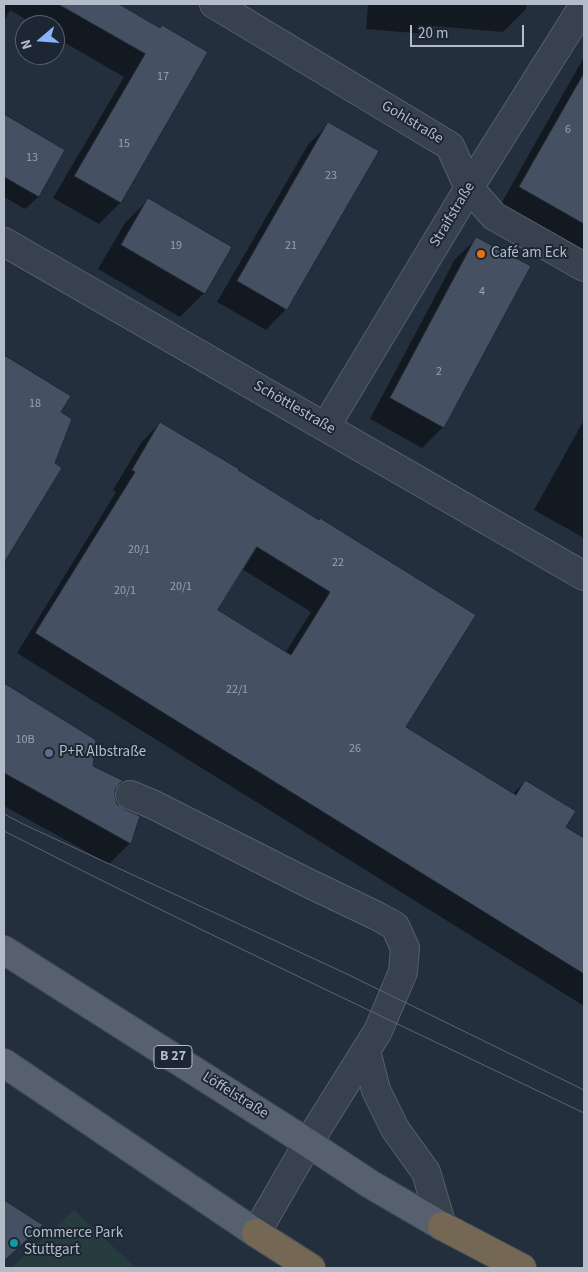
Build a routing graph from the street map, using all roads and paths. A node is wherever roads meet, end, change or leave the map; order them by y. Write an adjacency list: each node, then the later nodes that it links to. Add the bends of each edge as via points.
1 (214, 4): 3 (street, Gohlstraße, via 450,146)
2 (584, 5): 3 (street, Straifstraße)
3 (469, 188): 5 (street, Gohlstraße, via 494,216); 6 (street, Straifstraße)
4 (4, 242): 6 (street, Schöttlestraße)
5 (584, 267)
6 (326, 426): 7 (street, Schöttlestraße)
7 (584, 576)
8 (130, 795): 10 (street, via 395,926 405,948 404,972)
9 (4, 950): 12 (main road, Löffelstraße / B 27)
10 (366, 1051): 12 (street); 13 (street, via 376,1090 395,1129 426,1172)
11 (4, 1063): 14 (main road)
12 (308, 1143): 13 (main road, Löffelstraße / B 27); 14 (street)
13 (442, 1226): 16 (highway)
14 (256, 1233): 15 (highway)
15 (311, 1268)
16 (522, 1268)

